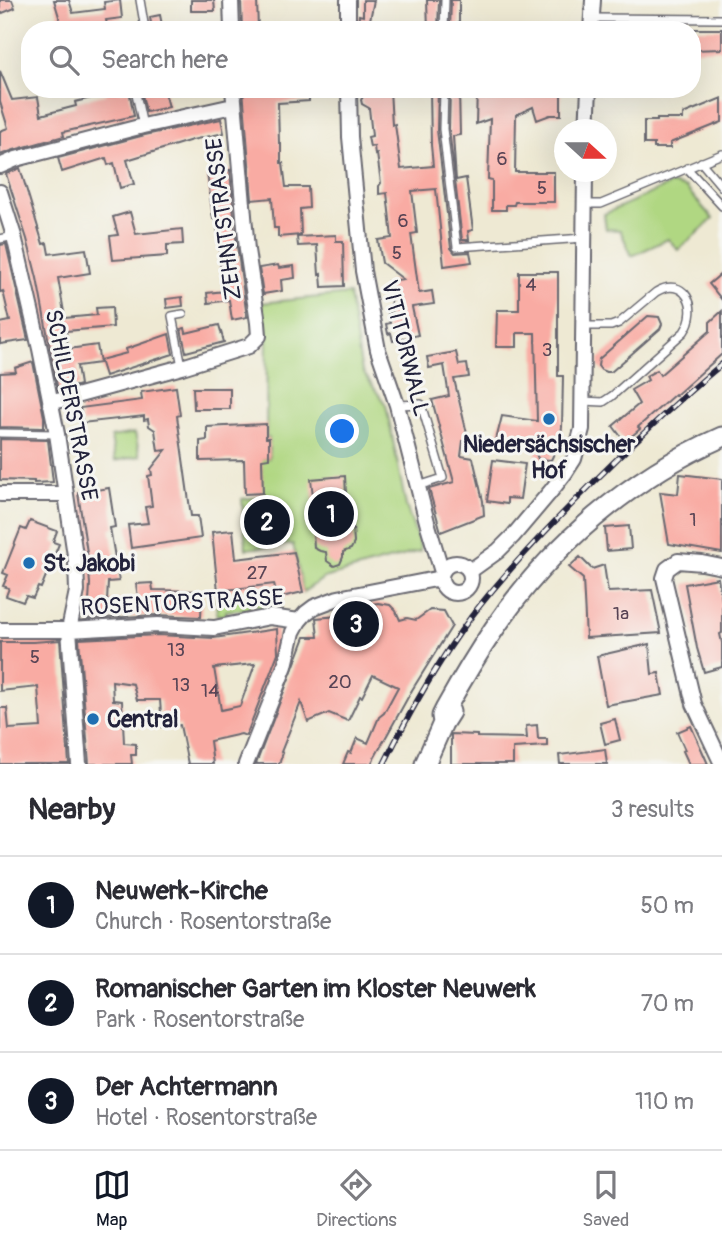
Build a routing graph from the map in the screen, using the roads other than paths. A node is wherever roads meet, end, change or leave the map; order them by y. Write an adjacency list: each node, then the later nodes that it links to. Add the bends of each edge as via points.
1 (140, 0): 7 (lane)
2 (231, 0): 8 (street)
3 (348, 0): 9 (street)
4 (445, 0): 10 (lane)
5 (593, 0): 11 (street)
6 (722, 19): 12 (lane)
7 (144, 21)
8 (232, 21)
9 (348, 21)
10 (444, 21)
11 (591, 21)
12 (670, 21)
13 (137, 98): 20 (lane)
14 (233, 98): 18 (street, ZEHNTSTRASSE)
15 (349, 98): 37 (street, VITITORWALL, via 363,271 378,350)
16 (444, 98): 31 (lane, via 443,129 457,247)
17 (589, 98): 19 (street)
18 (233, 106): 20 (street); 34 (street, ZEHNTSTRASSE, via 259,336 249,346)
19 (588, 119)
20 (143, 126): 23 (street)
21 (722, 154): 22 (lane)
22 (701, 162): 24 (lane); 26 (lane)
23 (0, 166)
24 (687, 168): 28 (lane, via 601,204); 29 (lane)
25 (585, 182): 28 (street)
26 (722, 187)
27 (0, 192): 30 (street, SCHILDERSTRASSE)
28 (584, 205): 31 (street)
29 (722, 206)
30 (7, 238): 36 (street, SCHILDERSTRASSE, via 40,349)
31 (584, 238): 33 (street)
32 (183, 314): 34 (lane, via 172,316)
33 (584, 326): 35 (street); 35 (lane, via 619,323 663,288 677,288 692,308 684,332 612,396 603,402)
34 (182, 367): 36 (street)
35 (583, 401): 45 (street, via 574,459 513,536)
36 (50, 403): 39 (street, SCHILDERSTRASSE)
37 (397, 405): 41 (street, VITITORWALL); 41 (lane, via 421,404 443,478)
38 (0, 433): 39 (lane)
39 (57, 434): 43 (street, SCHILDERSTRASSE)
40 (722, 437): 52 (street, via 643,481 549,561 494,628 442,716)
41 (418, 486): 46 (street, VITITORWALL)
42 (0, 494): 43 (street)
43 (66, 494): 49 (street, SCHILDERSTRASSE, via 77,591)
44 (722, 567): 53 (street, via 678,561 664,578 694,704)
45 (470, 571): 46 (street, ROSENTORSTRASSE, via 456,563); 46 (street, via 470,585 457,593 446,589)
46 (442, 575): 47 (street, ROSENTORSTRASSE, via 338,598 314,607)
47 (299, 621): 49 (street, ROSENTORSTRASSE, via 271,617 214,628 158,625); 51 (street)
48 (0, 630): 49 (street, ROSENTORSTRASSE)
49 (69, 630): 50 (street, SCHILDERSTRASSE)
50 (79, 764)
51 (246, 764)
52 (425, 764)
53 (722, 764)

